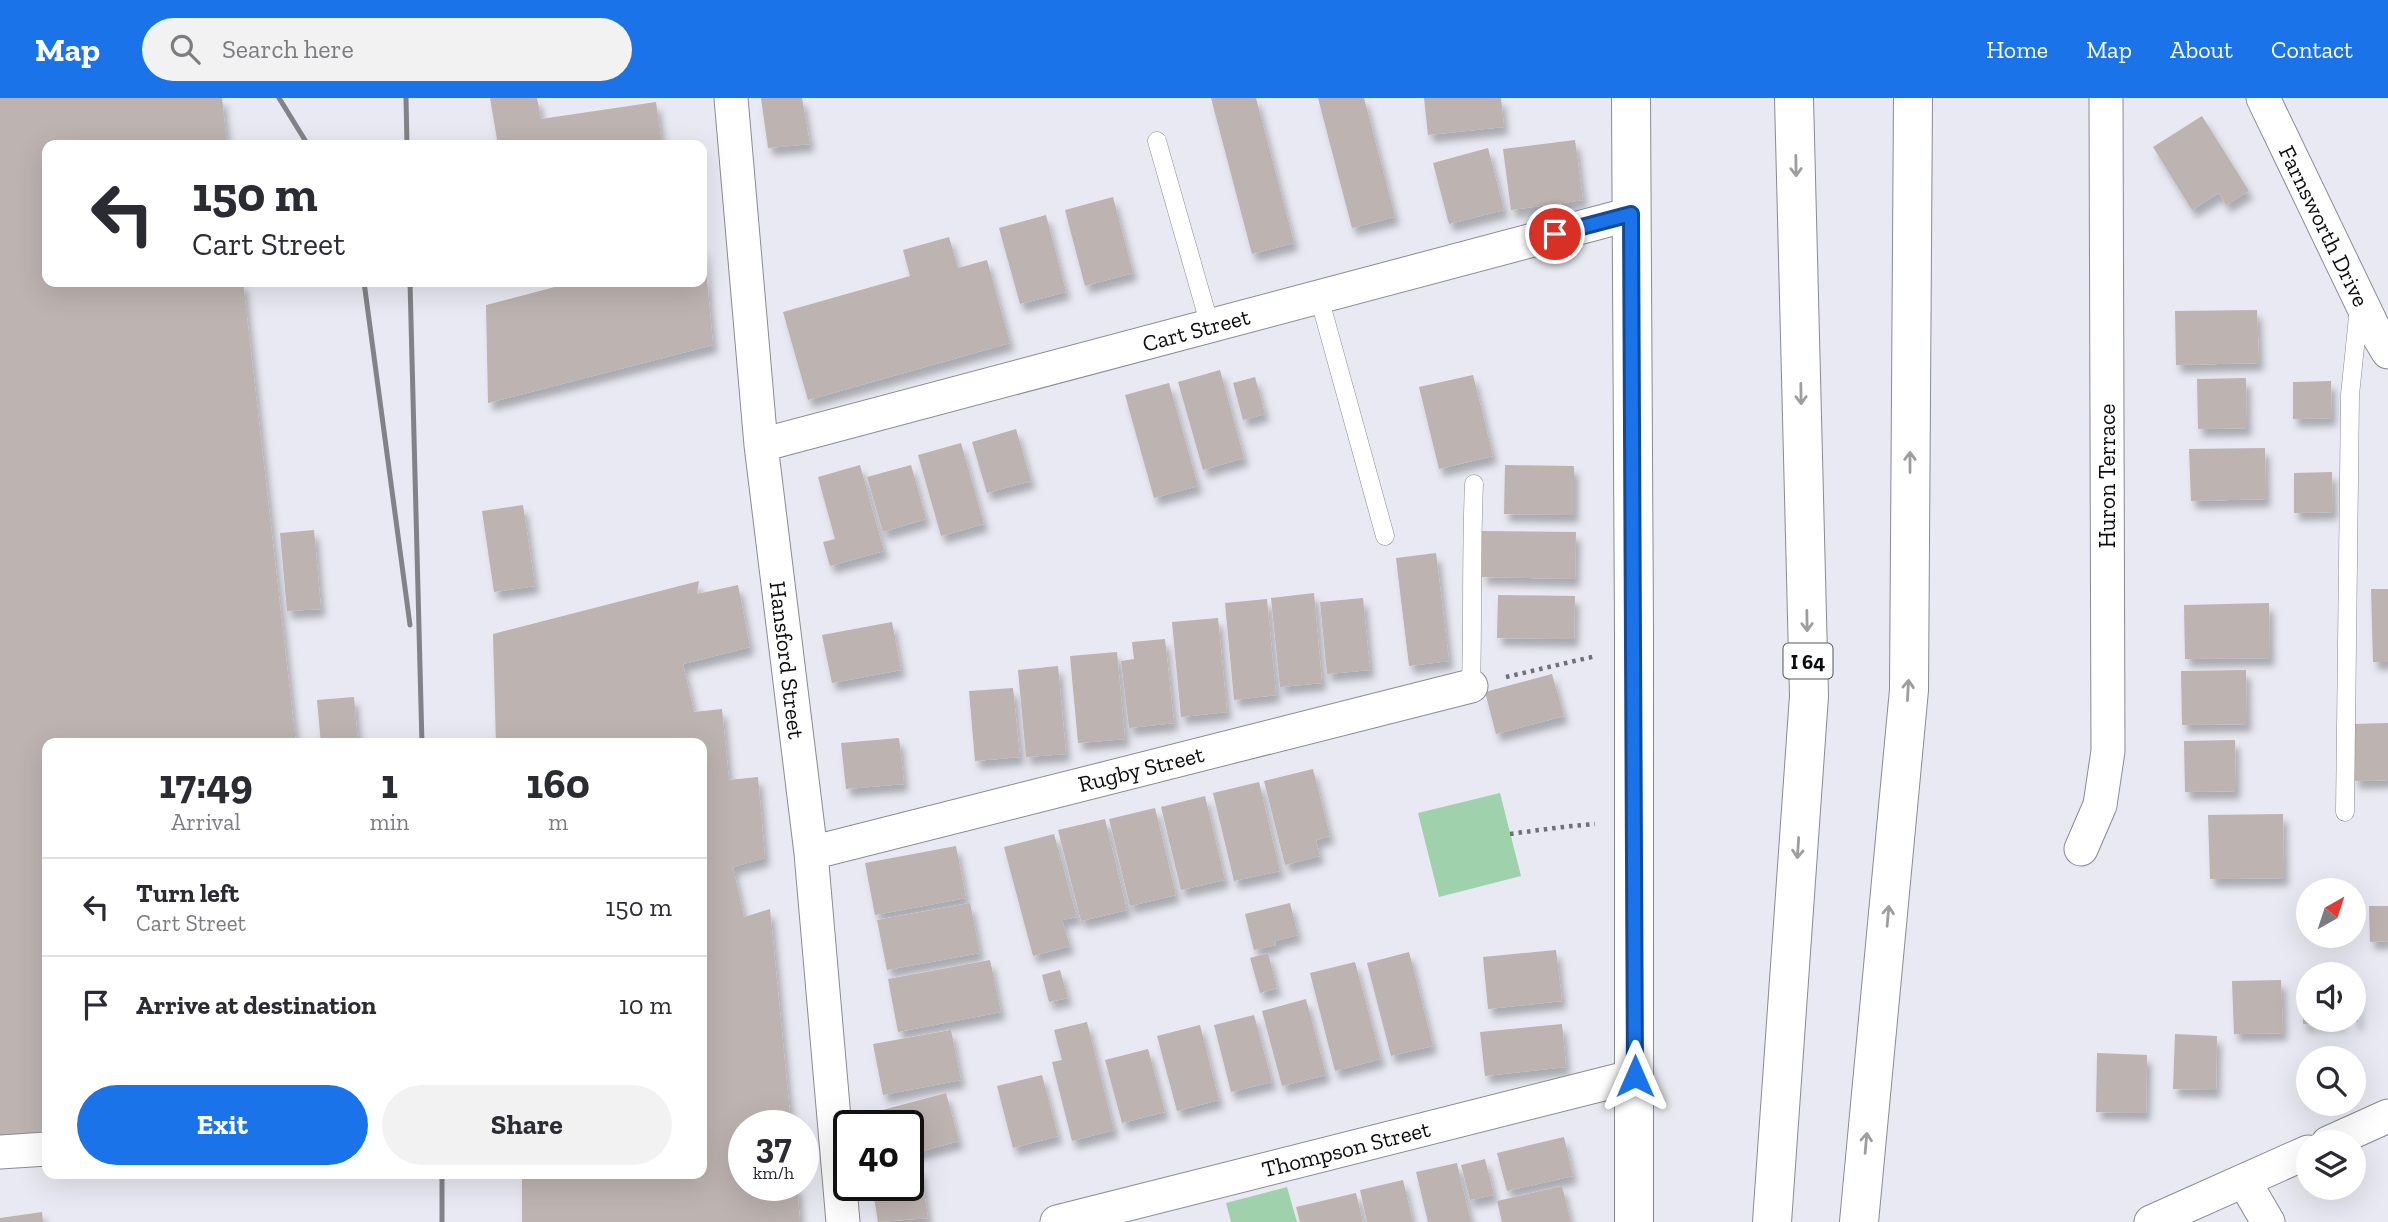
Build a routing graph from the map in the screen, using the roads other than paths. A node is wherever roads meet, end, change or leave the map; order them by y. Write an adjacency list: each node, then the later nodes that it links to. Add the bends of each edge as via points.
1 (731, 98): 13 (street, Hansford Street)
2 (1631, 98): 8 (main road)
3 (1794, 98): 31 (main road, I 64, one-way to 31, via 1809,696)
4 (1913, 98): 27 (main road, one-way to 4, via 1909,690)
5 (2106, 98): 18 (street, Huron Terrace, via 2108,751 2100,805)
6 (2263, 98): 10 (street, Farnsworth Drive)
7 (1157, 141): 11 (lane)
8 (1631, 214): 9 (street, Cart Street); 20 (main road)
9 (1319, 297): 11 (street, Cart Street); 15 (lane)
10 (2360, 300): 12 (street, Farnsworth Drive); 17 (lane, via 2350,395)
11 (1210, 326): 13 (street, Cart Street)
12 (2388, 352)
13 (761, 446): 19 (street, Hansford Street)
14 (1474, 484): 16 (lane)
15 (1385, 536)
16 (1471, 686): 19 (street, Rugby Street)
17 (2345, 812)
18 (2081, 849)
19 (811, 853): 28 (street, Hansford Street)
20 (1635, 1076): 29 (street, Thompson Street); 30 (main road)
21 (2388, 1116): 22 (street)
22 (2357, 1130)
23 (42, 1149): 24 (street)
24 (0, 1152)
25 (2296, 1157): 26 (street)
26 (2244, 1181): 32 (street); 33 (street)
27 (1859, 1216)
28 (843, 1222)
29 (1057, 1222)
30 (1634, 1222)
31 (1772, 1222)
32 (2151, 1222)
33 (2269, 1222)

